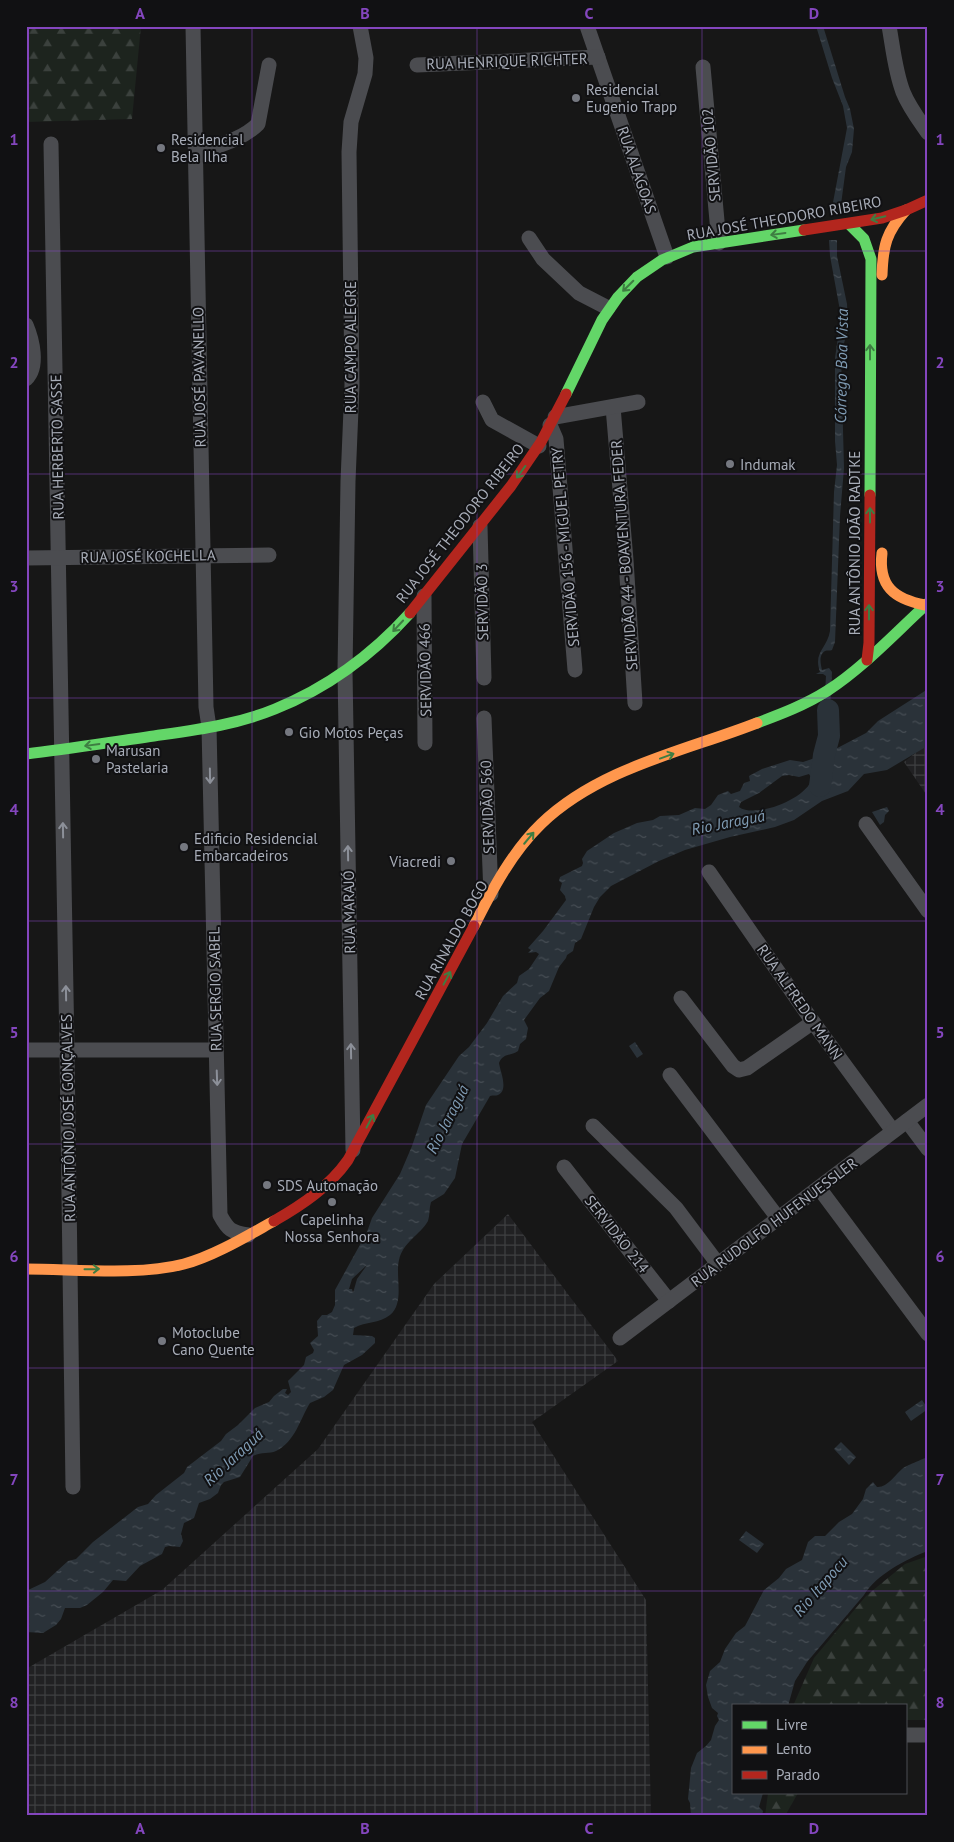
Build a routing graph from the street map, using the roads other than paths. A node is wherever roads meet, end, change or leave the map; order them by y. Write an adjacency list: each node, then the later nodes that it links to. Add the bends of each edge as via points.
1 (193, 26): 11 (street, RUA JOSÉ PAVANELLO)
2 (360, 26): 37 (street, RUA CAMPO ALEGRE, via 366,58 365,74 352,122 349,152 352,385)
3 (587, 26): 5 (street, RUA ALAGOAS)
4 (888, 26): 9 (street, via 903,92)
5 (598, 58): 7 (street, RUA HENRIQUE RICHTER); 17 (street, RUA ALAGOAS)
6 (269, 64): 11 (street, via 258,124 238,138)
7 (417, 65)
8 (703, 67): 16 (street, SERVIDÃO 102)
9 (928, 133)
10 (51, 144): 31 (street, RUA HERBERTO SASSE)
11 (195, 154): 30 (street, RUA JOSÉ PAVANELLO)
12 (928, 200): 13 (main road, RUA JOSÉ THEODORO RIBEIRO)
13 (906, 210): 14 (main road, RUA JOSÉ THEODORO RIBEIRO, one-way to 14); 20 (main road, via 889,229 884,244)
14 (847, 224): 16 (main road, RUA JOSÉ THEODORO RIBEIRO, one-way to 16); 35 (main road, RUA ANTÔNIO JOÃO RADTKE, one-way to 14, via 871,259 867,242 859,231)
15 (529, 238): 18 (street, via 543,259 579,293)
16 (719, 243): 17 (main road, RUA JOSÉ THEODORO RIBEIRO, via 692,247)
17 (667, 257): 18 (main road, RUA JOSÉ THEODORO RIBEIRO, one-way to 18, via 631,282)
18 (608, 308): 25 (main road, RUA JOSÉ THEODORO RIBEIRO)
19 (26, 325): 21 (street, via 33,360 30,376)
20 (882, 328)
21 (26, 379)
22 (483, 402): 26 (street, via 492,420)
23 (638, 402): 24 (street)
24 (613, 407): 25 (street); 39 (street, SERVIDÃO 44 - BOAVENTURA FEDER)
25 (552, 421): 26 (main road, RUA JOSÉ THEODORO RIBEIRO); 36 (street, SERVIDÃO 156 - MIGUEL PETRY)
26 (539, 446): 27 (main road, RUA JOSÉ THEODORO RIBEIRO, one-way to 27)
27 (480, 526): 33 (main road, RUA JOSÉ THEODORO RIBEIRO); 38 (street, SERVIDÃO 3)
28 (882, 543): 34 (main road, RUA ANTÔNIO JOÃO RADTKE, via 883,580 889,589 902,599)
29 (269, 555): 30 (street, RUA JOSÉ KOCHELLA)
30 (203, 556): 31 (street, RUA JOSÉ KOCHELLA); 41 (street, RUA JOSÉ PAVANELLO)
31 (59, 557): 32 (street, RUA JOSÉ KOCHELLA); 43 (street, RUA HERBERTO SASSE)
32 (26, 558)
33 (424, 596): 37 (main road, RUA JOSÉ THEODORO RIBEIRO, one-way to 37, via 396,628); 42 (street, SERVIDÃO 466)
34 (926, 604): 35 (main road, RUA RINALDO BOGO)
35 (867, 660): 47 (main road, RUA RINALDO BOGO, one-way to 35, via 519,849 536,828 580,795 610,778 809,701)
36 (575, 670)
37 (345, 671): 41 (main road, RUA JOSÉ THEODORO RIBEIRO, via 303,696 257,716); 60 (street, RUA MARAJÓ, one-way to 37)
38 (484, 678)
39 (635, 703)
40 (484, 718): 47 (street, SERVIDÃO 560)
41 (209, 727): 43 (main road, RUA JOSÉ THEODORO RIBEIRO, one-way to 43); 53 (street, RUA SERGIO SABEL, one-way to 53)
42 (425, 743)
43 (62, 750): 44 (main road, RUA JOSÉ THEODORO RIBEIRO); 52 (street, RUA ANTÔNIO JOSÉ GONÇALVES, one-way to 43)
44 (26, 754)
45 (866, 824): 48 (street)
46 (709, 872): 50 (street, RUA ALFREDO MANN)
47 (491, 896): 60 (main road, RUA RINALDO BOGO, one-way to 47)
48 (928, 911)
49 (681, 998): 50 (street, via 739,1070 747,1068)
50 (813, 1022): 58 (street, RUA ALFREDO MANN)
51 (26, 1050): 52 (street)
52 (68, 1050): 53 (street); 67 (street, RUA ANTÔNIO JOSÉ GONÇALVES)
53 (216, 1050): 64 (street, RUA SERGIO SABEL, one-way to 64, via 220,1214 226,1226 234,1232)
54 (670, 1075): 63 (street)
55 (928, 1105): 56 (street, RUA RUDOLFO HUFENUESSLER)
56 (907, 1121): 58 (street, RUA RUDOLFO HUFENUESSLER); 59 (street)
57 (593, 1126): 65 (street, via 676,1208)
58 (893, 1131): 62 (street, RUA RUDOLFO HUFENUESSLER)
59 (928, 1149)
60 (353, 1152): 64 (main road, RUA RINALDO BOGO, via 329,1182 298,1206)
61 (564, 1167): 68 (street, SERVIDÃO 214)
62 (820, 1188): 63 (street, RUA RUDOLFO HUFENUESSLER); 69 (street)
63 (778, 1218): 65 (street, RUA RUDOLFO HUFENUESSLER)
64 (248, 1235): 67 (main road, RUA RINALDO BOGO, one-way to 64, via 156,1268 180,1264)
65 (718, 1264): 68 (street, RUA RUDOLFO HUFENUESSLER)
66 (26, 1269): 67 (main road, RUA RINALDO BOGO)
67 (70, 1269): 71 (street, RUA ANTÔNIO JOSÉ GONÇALVES)
68 (670, 1301): 70 (street, RUA RUDOLFO HUFENUESSLER)
69 (928, 1334)
70 (620, 1338)
71 (73, 1487)
72 (906, 1735): 73 (street)
73 (928, 1735)

